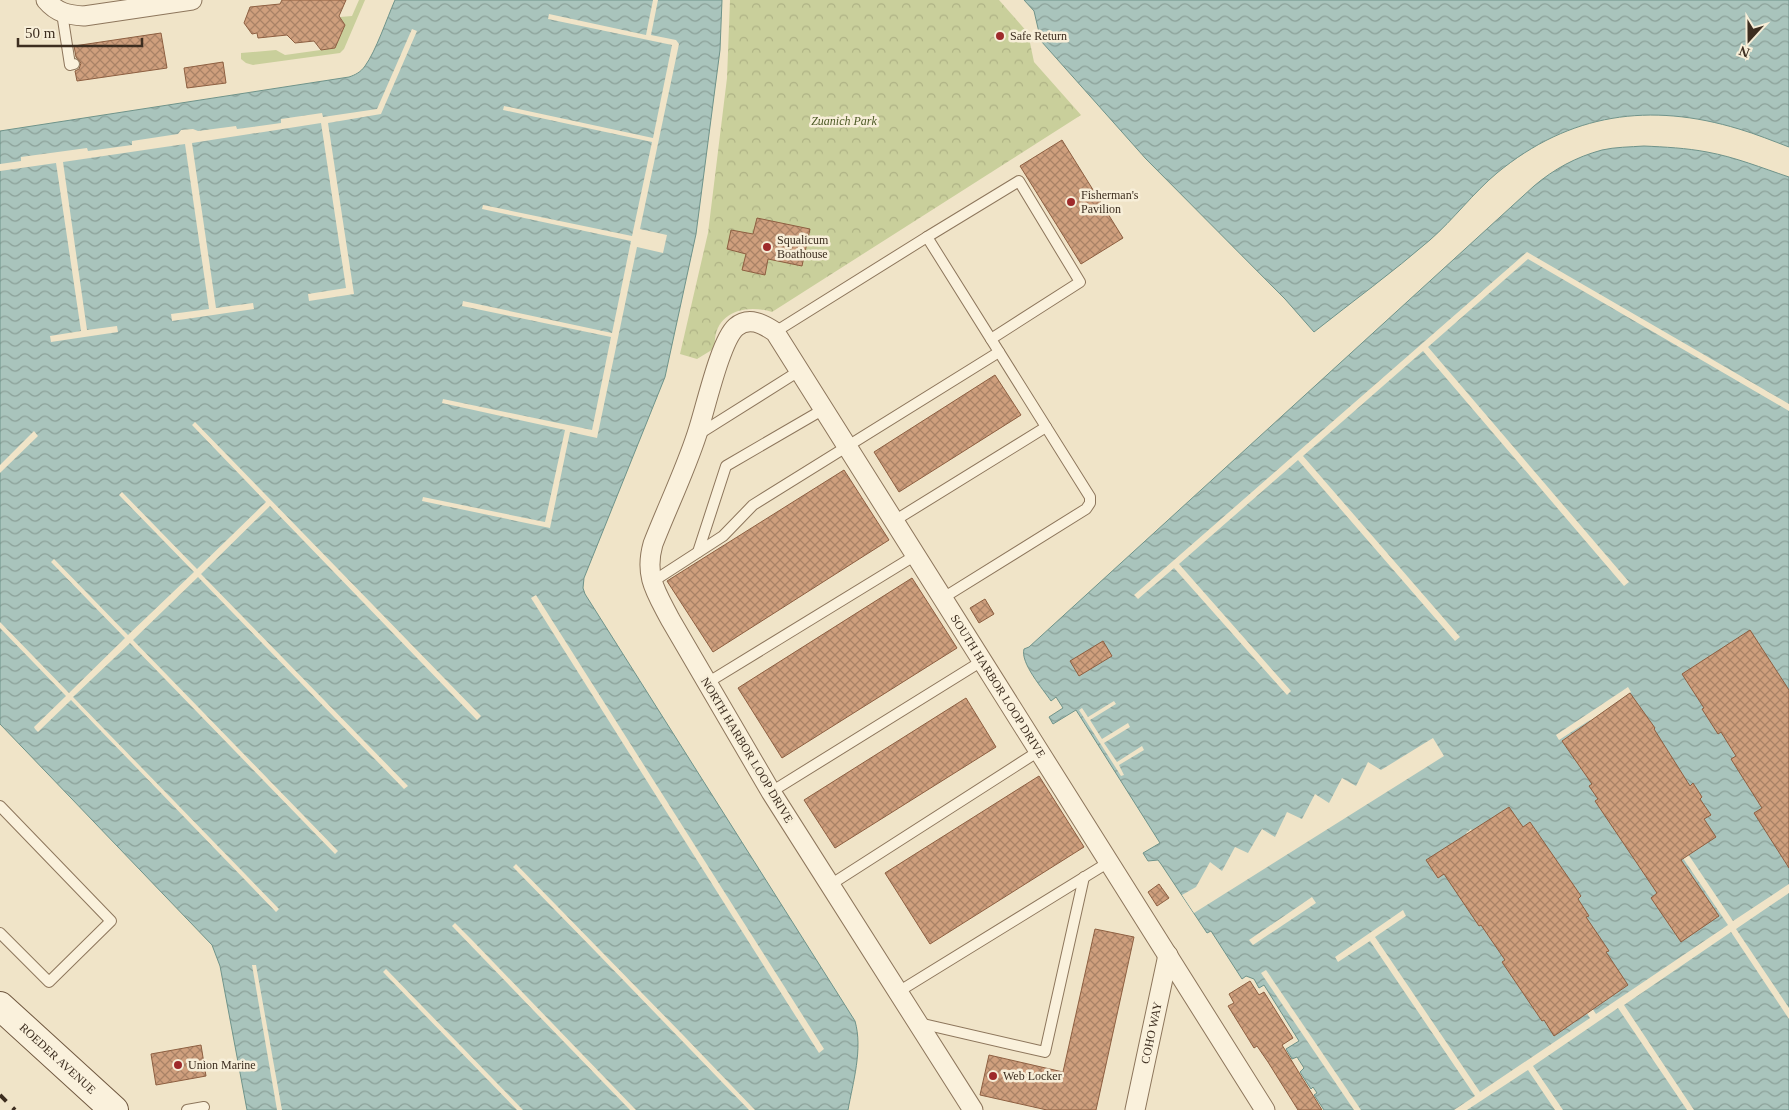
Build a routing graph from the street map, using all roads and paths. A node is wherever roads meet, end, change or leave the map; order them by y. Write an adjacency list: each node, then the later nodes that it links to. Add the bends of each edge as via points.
1 (46, 0): 4 (street)
2 (192, 0): 3 (street)
3 (166, 2): 4 (street, via 84,16)
4 (62, 13): 5 (lane, via 70,65)
5 (74, 64)
6 (927, 237): 7 (lane); 8 (lane); 8 (lane, via 1019,181 1080,282)
7 (775, 332): 10 (street, SOUTH HARBOR LOOP DRIVE); 13 (street, NORTH HARBOR LOOP DRIVE, via 754,322 737,326 729,336)
8 (990, 338): 9 (lane)
9 (999, 352): 12 (lane); 14 (lane)
10 (799, 371): 11 (street, SOUTH HARBOR LOOP DRIVE); 13 (lane)
11 (824, 409): 14 (street, SOUTH HARBOR LOOP DRIVE); 16 (lane, via 726,466)
12 (1046, 427): 15 (lane); 19 (lane, via 1090,497 1090,504)
13 (697, 436): 18 (street, NORTH HARBOR LOOP DRIVE, via 653,544 649,562)
14 (848, 447): 15 (street, SOUTH HARBOR LOOP DRIVE); 16 (lane, via 753,505 723,536)
15 (894, 520): 17 (street, SOUTH HARBOR LOOP DRIVE)
16 (698, 552): 18 (lane)
17 (916, 555): 19 (street, SOUTH HARBOR LOOP DRIVE); 21 (lane)
18 (652, 582): 21 (street, NORTH HARBOR LOOP DRIVE)
19 (943, 598): 20 (street, SOUTH HARBOR LOOP DRIVE)
20 (982, 661): 22 (street, SOUTH HARBOR LOOP DRIVE); 23 (lane)
21 (707, 683): 23 (street, NORTH HARBOR LOOP DRIVE)
22 (1039, 751): 25 (street, SOUTH HARBOR LOOP DRIVE); 27 (lane)
23 (771, 792): 27 (street, NORTH HARBOR LOOP DRIVE)
24 (0, 806): 28 (lane, via 111,921 48,982)
25 (1109, 862): 26 (lane); 29 (street, SOUTH HARBOR LOOP DRIVE)
26 (1084, 878): 30 (lane); 32 (lane, via 1045,1052)
27 (830, 885): 30 (street, NORTH HARBOR LOOP DRIVE)
28 (0, 933)
29 (1168, 955): 37 (street, COHO WAY); 38 (street, SOUTH HARBOR LOOP DRIVE)
30 (898, 992): 32 (street, NORTH HARBOR LOOP DRIVE)
31 (0, 1006): 34 (street, ROEDER AVENUE)
32 (917, 1022): 36 (street, NORTH HARBOR LOOP DRIVE)
33 (204, 1107): 35 (lane)
34 (114, 1110)
35 (187, 1110)
36 (973, 1110)
37 (1136, 1110)
38 (1266, 1110)

